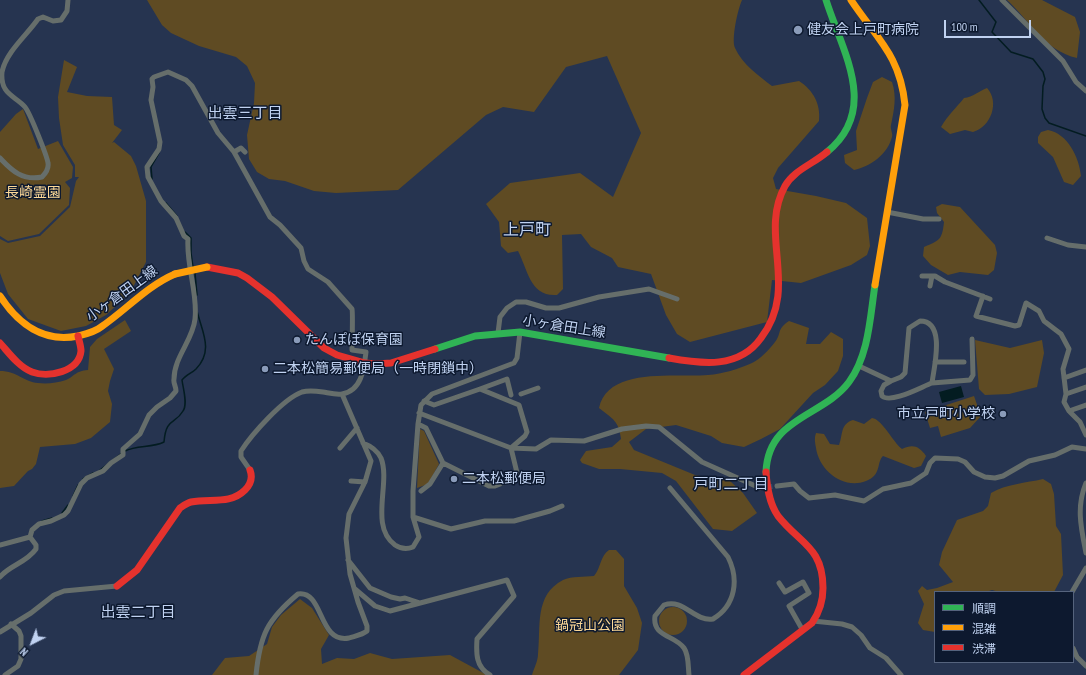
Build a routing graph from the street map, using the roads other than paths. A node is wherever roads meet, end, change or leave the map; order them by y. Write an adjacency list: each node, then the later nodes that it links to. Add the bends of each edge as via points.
1 (68, 0): 10 (street, via 67,11 61,20 54,21 43,17 38,19 13,50 2,72 5,90 10,97 25,107 31,119 48,163 47,171 42,177 27,177 13,172)
2 (826, 0): 22 (main road, 小ヶ倉田上線, via 852,77 854,108 840,140 824,155 798,170 784,187 776,221 779,302 766,335 751,350 735,359 717,364 697,363)
3 (851, 0): 11 (main road, via 893,57 904,91 905,105)
4 (1002, 0): 5 (street, via 1063,61 1076,82)
5 (1086, 91)
6 (208, 114): 7 (street, via 216,110); 8 (street, via 218,133); 64 (street, via 186,80 168,72 152,79 151,100 160,142 159,149 147,167 147,173 161,201 176,218 188,239 187,248 195,293 196,316 191,337 174,373 176,391 149,415 140,434 123,452 103,471 87,478 81,484 68,511 35,526)
7 (225, 115)
8 (234, 152): 9 (street, via 241,148); 29 (street, via 270,217 301,248 308,269 328,282 352,309 352,350 366,352)
9 (245, 152)
10 (0, 158)
11 (887, 212): 12 (street, via 923,219); 30 (main road, via 864,351)
12 (939, 219)
13 (1047, 238): 14 (street)
14 (1086, 247)
15 (922, 276): 16 (street)
16 (932, 276): 17 (street); 19 (street)
17 (930, 286)
18 (0, 296): 24 (main road, 小ヶ倉田上線, via 15,318 33,330 51,337)
19 (983, 296): 21 (street); 32 (street, via 976,316 1019,326 1026,303 1039,311 1044,321 1068,344)
20 (677, 299): 23 (street, via 649,289 599,297 558,308 516,302 500,317)
21 (990, 299)
22 (520, 332): 23 (main road, 小ヶ倉田上線); 42 (street, via 514,363 432,394)
23 (498, 333): 29 (main road, 小ヶ倉田上線, via 475,336 391,363)
24 (78, 336): 26 (main road, via 81,351 78,358 67,368 54,374 33,372 21,365); 29 (main road, 小ヶ倉田上線, bridge, via 104,326 159,281 174,274 207,267 238,273 247,278 272,297 324,348 337,355)
25 (972, 339): 34 (street, via 973,375 970,380)
26 (0, 343)
27 (935, 362): 28 (street); 33 (street, via 935,330 928,322 916,323 908,331 905,373); 34 (street)
28 (964, 362)
29 (365, 363): 38 (street, via 364,373 358,384)
30 (859, 366): 33 (street); 77 (main road, via 836,396 800,416 786,428 772,446 766,469 767,492 778,517 813,549 823,569 825,582 822,598)
31 (1086, 370): 32 (street)
32 (1064, 378): 40 (street)
33 (891, 381): 34 (street, via 881,388 880,393 884,398 895,398)
34 (932, 383)
35 (1086, 387): 40 (street)
36 (538, 388): 39 (street)
37 (480, 389): 41 (street, via 507,379); 42 (street, via 434,405); 51 (street, via 519,405 527,432 526,436)
38 (342, 394): 47 (street); 54 (street, via 306,391 291,397 281,405 241,451 241,457)
39 (521, 394)
40 (1066, 394): 44 (street, via 1064,402)
41 (511, 395)
42 (424, 400): 45 (street)
43 (1086, 405): 44 (street)
44 (1069, 411): 48 (street, via 1080,422)
45 (419, 413): 46 (street); 51 (street)
46 (418, 424): 53 (street, via 426,428); 63 (street)
47 (357, 428): 49 (street); 50 (street)
48 (1086, 435)
49 (363, 443): 56 (street, via 371,462); 63 (street, via 377,451 381,460 382,516 391,542 404,549 418,541 419,532)
50 (340, 448)
51 (511, 448): 53 (street, via 518,477 495,486 489,486); 60 (street, via 536,449 551,440 584,440 622,429 652,426 658,427 702,462)
52 (1086, 449): 58 (street, via 1072,447 1055,455 1029,461 995,478 974,472 965,462 958,459 935,458 926,473 911,483 883,489 864,501 835,495 809,498 794,484)
53 (443, 463): 61 (street, via 430,484)
54 (250, 470): 73 (main road, via 250,483 233,499 189,502 180,508 139,567)
55 (351, 481): 56 (street)
56 (365, 482): 67 (street, via 349,514 346,538)
57 (1086, 483): 66 (street, via 1082,492 1079,518)
58 (777, 486)
59 (670, 488): 86 (street, via 728,557 734,569 734,591 728,604 713,619 705,619 675,603 664,605 655,616 656,627 661,633 686,650)
60 (760, 488)
61 (421, 491)
62 (562, 506): 63 (street, via 514,522 485,521 451,529)
63 (413, 517)
64 (30, 537): 65 (street); 68 (street, via 36,549 24,562)
65 (0, 545)
66 (1086, 553)
67 (348, 560): 74 (street); 76 (street, via 370,588 391,597)
68 (11, 568): 70 (street); 71 (street)
69 (1086, 568): 75 (street)
70 (0, 570)
71 (0, 577)
72 (779, 583): 79 (street, via 785,592 803,582 809,593 789,606)
73 (117, 586): 78 (street, via 64,591)
74 (355, 589): 76 (street, via 370,603 386,610 398,610); 84 (street, via 368,626 365,633 342,639 334,636 311,597 298,594 275,615 267,627 260,648)
75 (1073, 591)
76 (420, 603): 85 (street, via 507,580 514,596 477,638 478,662 482,670)
77 (813, 621): 79 (main road); 88 (street, via 852,627 870,648 886,658)
78 (11, 624): 80 (street); 83 (street, via 21,636 21,659 18,666)
79 (802, 629): 87 (main road)
80 (0, 632)
81 (1074, 650): 82 (street)
82 (1086, 666)
83 (5, 675)
84 (256, 675)
85 (490, 675)
86 (689, 675)
87 (744, 675)
88 (901, 675)

